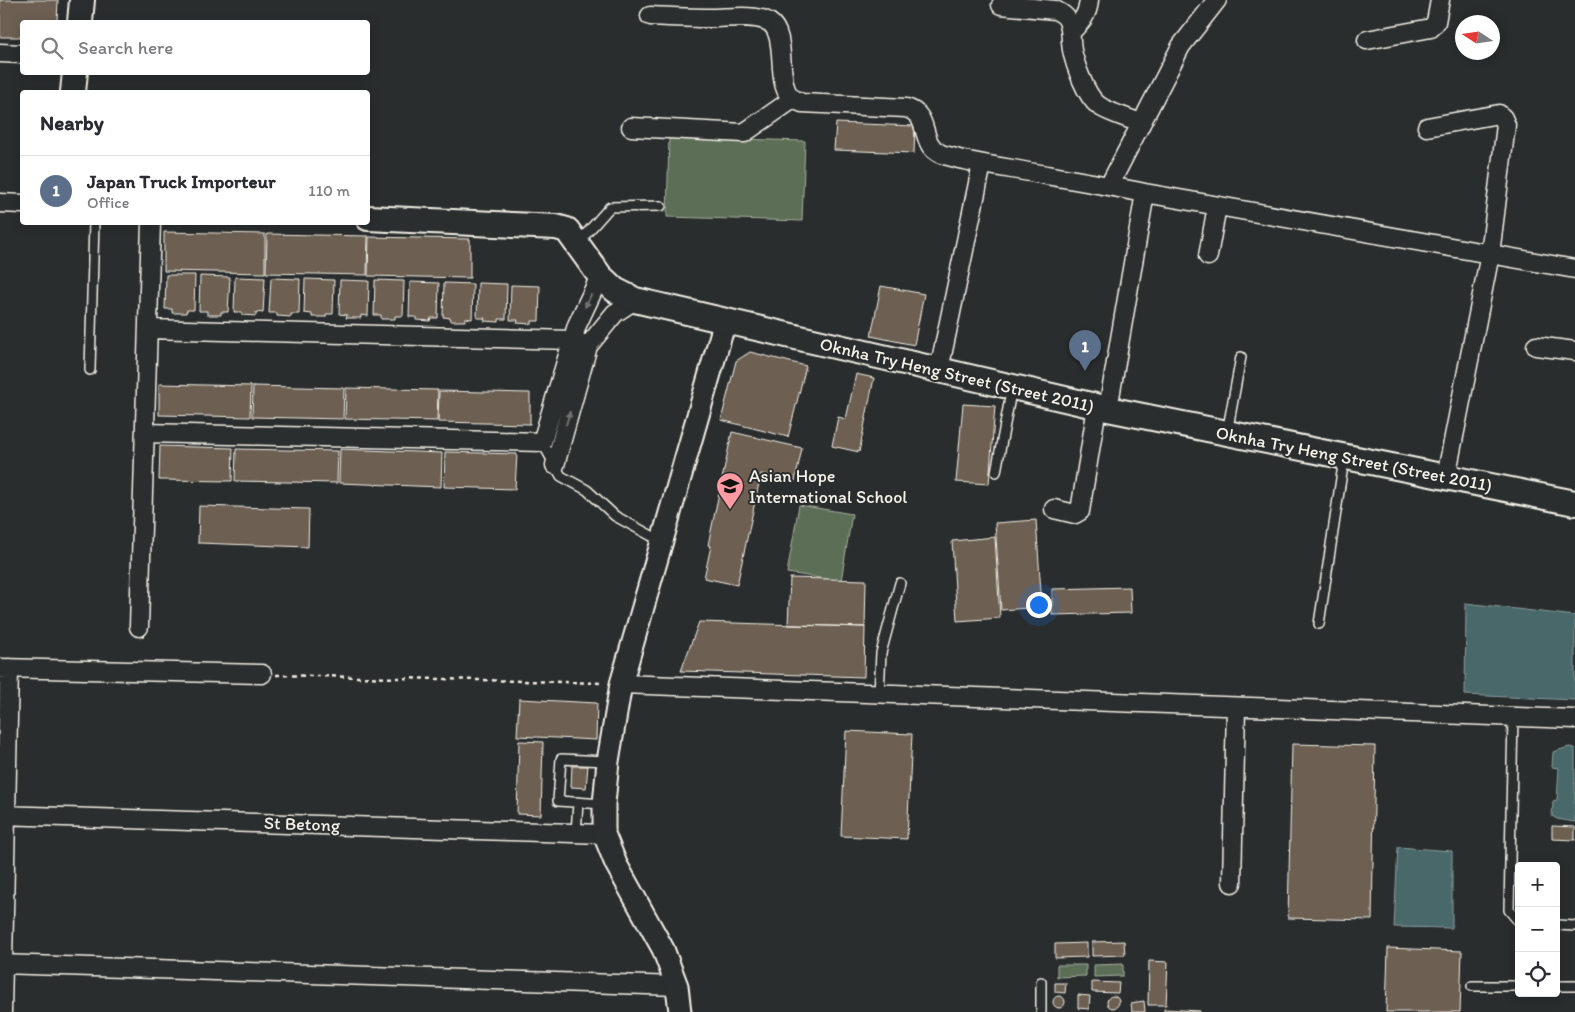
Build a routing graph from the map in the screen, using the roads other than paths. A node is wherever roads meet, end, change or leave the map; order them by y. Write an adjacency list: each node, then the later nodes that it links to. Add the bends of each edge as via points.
1 (82, 0): 7 (main road)
2 (1089, 0): 8 (street, via 1082,22)
3 (1217, 0): 15 (street, via 1181,46)
4 (1440, 0): 9 (street, via 1436,22 1431,28)
5 (1001, 4): 8 (street, via 1055,10 1067,19)
6 (650, 16): 14 (street, via 750,18 770,23 780,46 784,81)
7 (80, 20)
8 (1070, 32): 15 (street, via 1072,49 1091,98 1099,106)
9 (1367, 40)
10 (0, 53): 11 (street)
11 (20, 54)
12 (75, 75): 13 (main road)
13 (73, 90)
14 (793, 99): 16 (street, via 744,133); 18 (street, via 802,103 915,111 933,150)
15 (1141, 123): 19 (street)
16 (630, 127)
17 (1427, 127): 29 (street, via 1499,114 1503,118 1506,125)
18 (982, 164): 19 (street); 41 (street)
19 (1109, 186): 20 (street)
20 (1145, 193): 24 (street); 43 (street)
21 (0, 203): 22 (street)
22 (20, 204)
23 (661, 206): 28 (lane, via 610,206)
24 (1217, 206): 29 (street); 30 (street)
25 (370, 218): 28 (main road, Oknha Try Heng Street (Street 2011), via 556,227 567,230)
26 (94, 225): 40 (lane)
27 (151, 225): 35 (street)
28 (578, 243): 32 (main road, Oknha Try Heng Street (Street 2011))
29 (1490, 254): 31 (street); 50 (street)
30 (1208, 256)
31 (1575, 269)
32 (600, 276): 33 (main road, Oknha Try Heng Street (Street 2011), via 615,290); 36 (street, one-way to 36, via 577,325)
33 (635, 300): 34 (main road, Oknha Try Heng Street (Street 2011)); 36 (street, via 614,313)
34 (725, 321): 41 (main road, Oknha Try Heng Street (Street 2011)); 53 (street)
35 (148, 329): 36 (street); 44 (street)
36 (580, 343): 46 (street); 48 (street, one-way to 36)
37 (1536, 346): 38 (street)
38 (1575, 351)
39 (1241, 358): 45 (lane)
40 (90, 370)
41 (939, 370): 42 (main road, Oknha Try Heng Street (Street 2011))
42 (1012, 387): 43 (main road, Oknha Try Heng Street (Street 2011)); 49 (lane)
43 (1103, 408): 45 (main road, Oknha Try Heng Street (Street 2011)); 52 (street, via 1080,511 1075,514)
44 (145, 433): 46 (street); 56 (street)
45 (1227, 433): 47 (main road, Oknha Try Heng Street (Street 2011))
46 (542, 442): 48 (lane)
47 (1345, 457): 50 (main road, Oknha Try Heng Street (Street 2011)); 55 (lane)
48 (555, 465): 53 (lane, via 561,476 587,490 615,516)
49 (996, 472)
50 (1446, 477): 51 (main road, Oknha Try Heng Street (Street 2011))
51 (1575, 503)
52 (1054, 509)
53 (662, 542): 59 (street)
54 (900, 583): 60 (lane, via 882,647)
55 (1319, 624)
56 (139, 627)
57 (5, 668): 58 (street); 67 (street)
58 (262, 674)
59 (621, 684): 60 (street); 64 (street)
60 (879, 694): 61 (street)
61 (1236, 707): 62 (street); 70 (street)
62 (1513, 717): 63 (street); 71 (lane, via 1509,910)
63 (1575, 719)
64 (608, 761): 65 (lane, via 561,759 558,801); 66 (street)
65 (578, 802): 66 (lane); 68 (lane)
66 (604, 804): 69 (street)
67 (4, 815): 68 (street, St Betong); 74 (street)
68 (576, 834): 69 (street, St Betong)
69 (604, 834): 76 (street, via 663,949)
70 (1232, 883)
71 (1515, 917)
72 (1560, 925): 73 (lane)
73 (1575, 926)
74 (2, 964): 76 (street); 81 (street)
75 (1041, 982): 83 (lane)
76 (677, 986): 82 (street)
77 (1472, 986): 78 (lane)
78 (1515, 986)
79 (1560, 986): 80 (lane)
80 (1575, 986)
81 (2, 1012)
82 (680, 1012)
83 (1041, 1012)

